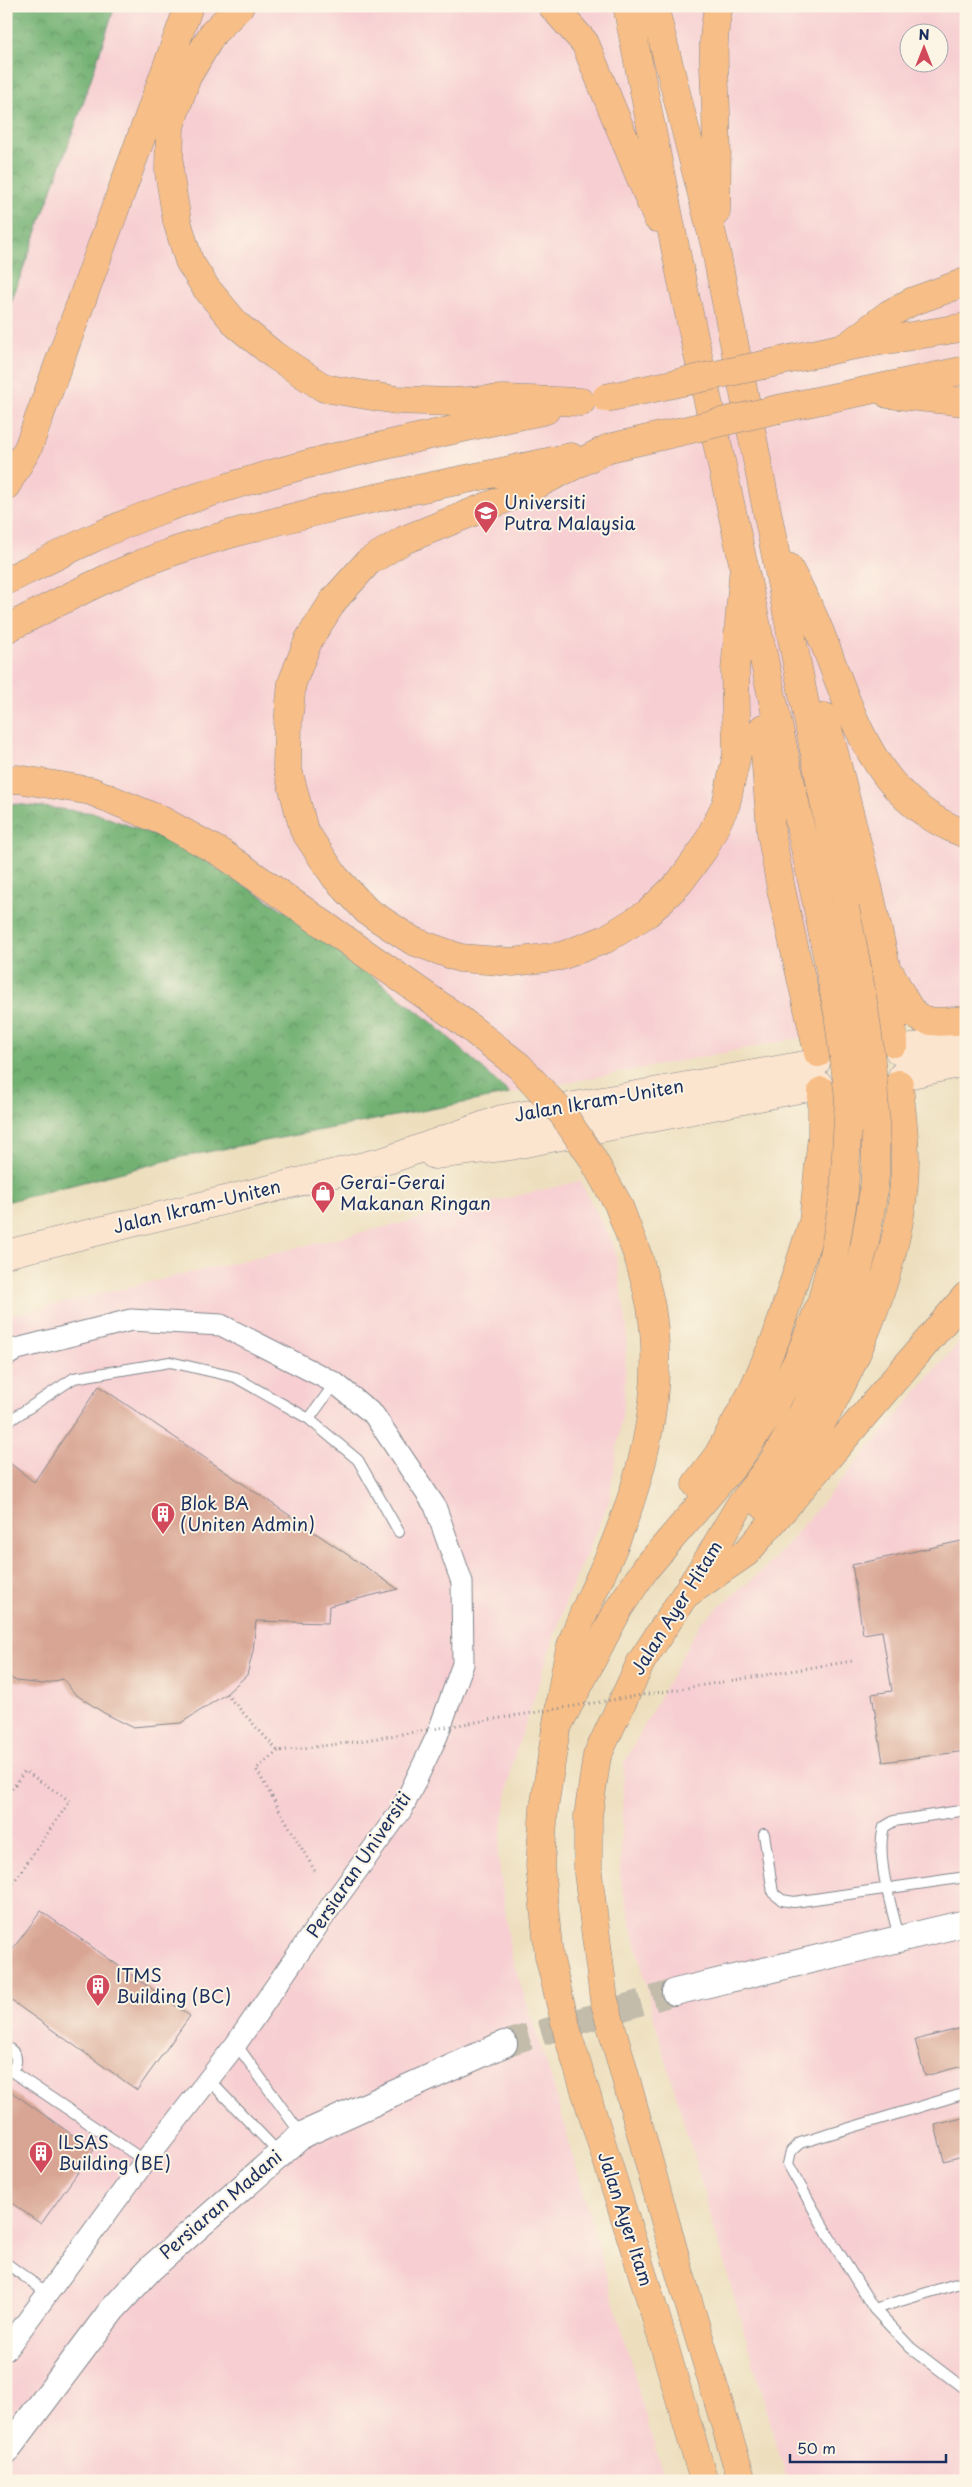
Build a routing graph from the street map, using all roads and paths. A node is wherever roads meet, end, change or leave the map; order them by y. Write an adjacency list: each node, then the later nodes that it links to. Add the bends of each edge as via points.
1 (189, 6): 17 (main road, via 28,448)
2 (240, 6): 14 (main road, via 213,33 187,77 170,126 169,172 177,221 189,261 206,288 237,324 274,355 324,388 396,400)
3 (552, 6): 8 (main road, via 585,43)
4 (627, 6): 8 (main road)
5 (654, 6): 7 (main road)
6 (719, 6): 7 (main road, via 713,65 717,158)
7 (715, 246): 18 (main road)
8 (680, 272): 19 (main road)
9 (966, 282): 11 (main road, via 911,302)
10 (966, 327): 11 (main road)
11 (846, 347): 14 (main road, bridge)
12 (966, 370): 13 (main road)
13 (862, 391): 15 (main road); 16 (main road, bridge)
14 (594, 400): 20 (main road, via 305,465 229,487 157,511)
15 (966, 402)
16 (609, 448): 19 (main road, via 520,493 404,540 368,562 334,600 309,639 292,683 287,766 304,830 335,877 367,911 413,941 460,958 514,962 561,956 606,939 648,913 680,882 704,849 726,804 738,754 735,671); 23 (main road, via 354,502 176,550 84,589)
17 (6, 486)
18 (772, 537): 21 (main road); 25 (main road, via 817,624 842,693 878,767 915,807)
19 (744, 565): 22 (main road)
20 (6, 580)
21 (782, 583): 26 (main road, via 801,624); 40 (main road, Jalan Ayer Hitam, bridge, via 856,961 874,1074 874,1178 864,1243 847,1311 828,1362 803,1412 771,1464 738,1508)
22 (756, 622): 31 (main road, via 754,664 771,832); 39 (main road, bridge, via 838,1013 849,1097 844,1194 822,1300 798,1360 772,1410 735,1464)
23 (6, 629)
24 (6, 780): 44 (main road, bridge, via 18,779 91,792 163,821 223,854 459,1019 519,1066 562,1113 591,1156 618,1204 639,1259 651,1307 655,1358 652,1417 638,1482 571,1647)
25 (966, 834)
26 (886, 966): 27 (main road, via 908,1007 918,1018 934,1023); 30 (main road)
27 (966, 1020)
28 (966, 1035): 30 (main road)
29 (966, 1062): 30 (main road)
30 (899, 1064): 31 (main road, via 892,1095 870,1110 856,1111 831,1101); 31 (main road, via 885,1034 873,1027 860,1025 846,1027 830,1037); 40 (main road, via 905,1160 897,1230 883,1285 851,1365 799,1458 734,1541)
31 (819, 1073): 32 (main road, Jalan Ikram-Uniten, via 502,1119 388,1160); 39 (main road, via 822,1136 813,1222 776,1338 718,1455 677,1511)
32 (6, 1254)
33 (966, 1296): 41 (main road, via 746,1553)
34 (6, 1356): 35 (street, Persiaran Universiti, via 17,1349 130,1320 221,1325)
35 (335, 1383): 36 (lane); 57 (street, Persiaran Universiti, via 374,1416 435,1506 462,1582 463,1664 437,1736 402,1809)
36 (309, 1419): 37 (lane, via 235,1377 170,1362 74,1378); 38 (lane, via 358,1460)
37 (6, 1423)
38 (399, 1532)
39 (670, 1538): 44 (main road, via 619,1608)
40 (707, 1562): 41 (main road, Jalan Ayer Hitam)
41 (685, 1594): 56 (main road, Jalan Ayer Hitam, via 641,1662 597,1756 588,1816 588,1873)
42 (853, 1661): 45 (path, bridge, via 347,1743)
43 (226, 1694): 45 (path)
44 (556, 1729): 73 (main road, Jalan Ayer Itam, via 544,1809 540,1866 550,1956 572,2048)
45 (278, 1751): 49 (path, via 256,1770)
46 (6, 1797): 52 (path, via 25,1771 70,1801)
47 (966, 1810): 51 (lane, via 894,1821 884,1827 881,1838)
48 (764, 1834): 51 (lane, via 774,1894 782,1900 794,1902)
49 (316, 1873)
50 (966, 1877): 51 (lane)
51 (887, 1888): 54 (lane)
52 (6, 1893)
53 (966, 1923): 54 (street)
54 (900, 1938): 55 (street)
55 (675, 1992)
56 (604, 2000): 74 (main road, Jalan Ayer Itam, via 678,2267)
57 (236, 2044): 61 (street, Persiaran Universiti); 63 (lane)
58 (504, 2044): 63 (street, Persiaran Madani)
59 (6, 2047): 60 (lane, via 12,2050 17,2060)
60 (9, 2072): 65 (lane)
61 (208, 2079): 64 (lane); 65 (street, Persiaran Universiti)
62 (966, 2093): 69 (lane, via 800,2143 791,2151 788,2164)
63 (302, 2135): 64 (street, Persiaran Madani)
64 (279, 2154): 72 (street, Persiaran Madani, via 151,2268 112,2310)
65 (145, 2161): 68 (street, Persiaran Universiti)
66 (6, 2263): 68 (lane)
67 (966, 2281): 69 (lane)
68 (47, 2293): 70 (street, Persiaran Universiti)
69 (874, 2309): 71 (lane, via 911,2348)
70 (6, 2350)
71 (966, 2390)
72 (6, 2451)
73 (704, 2481)
74 (742, 2481)

